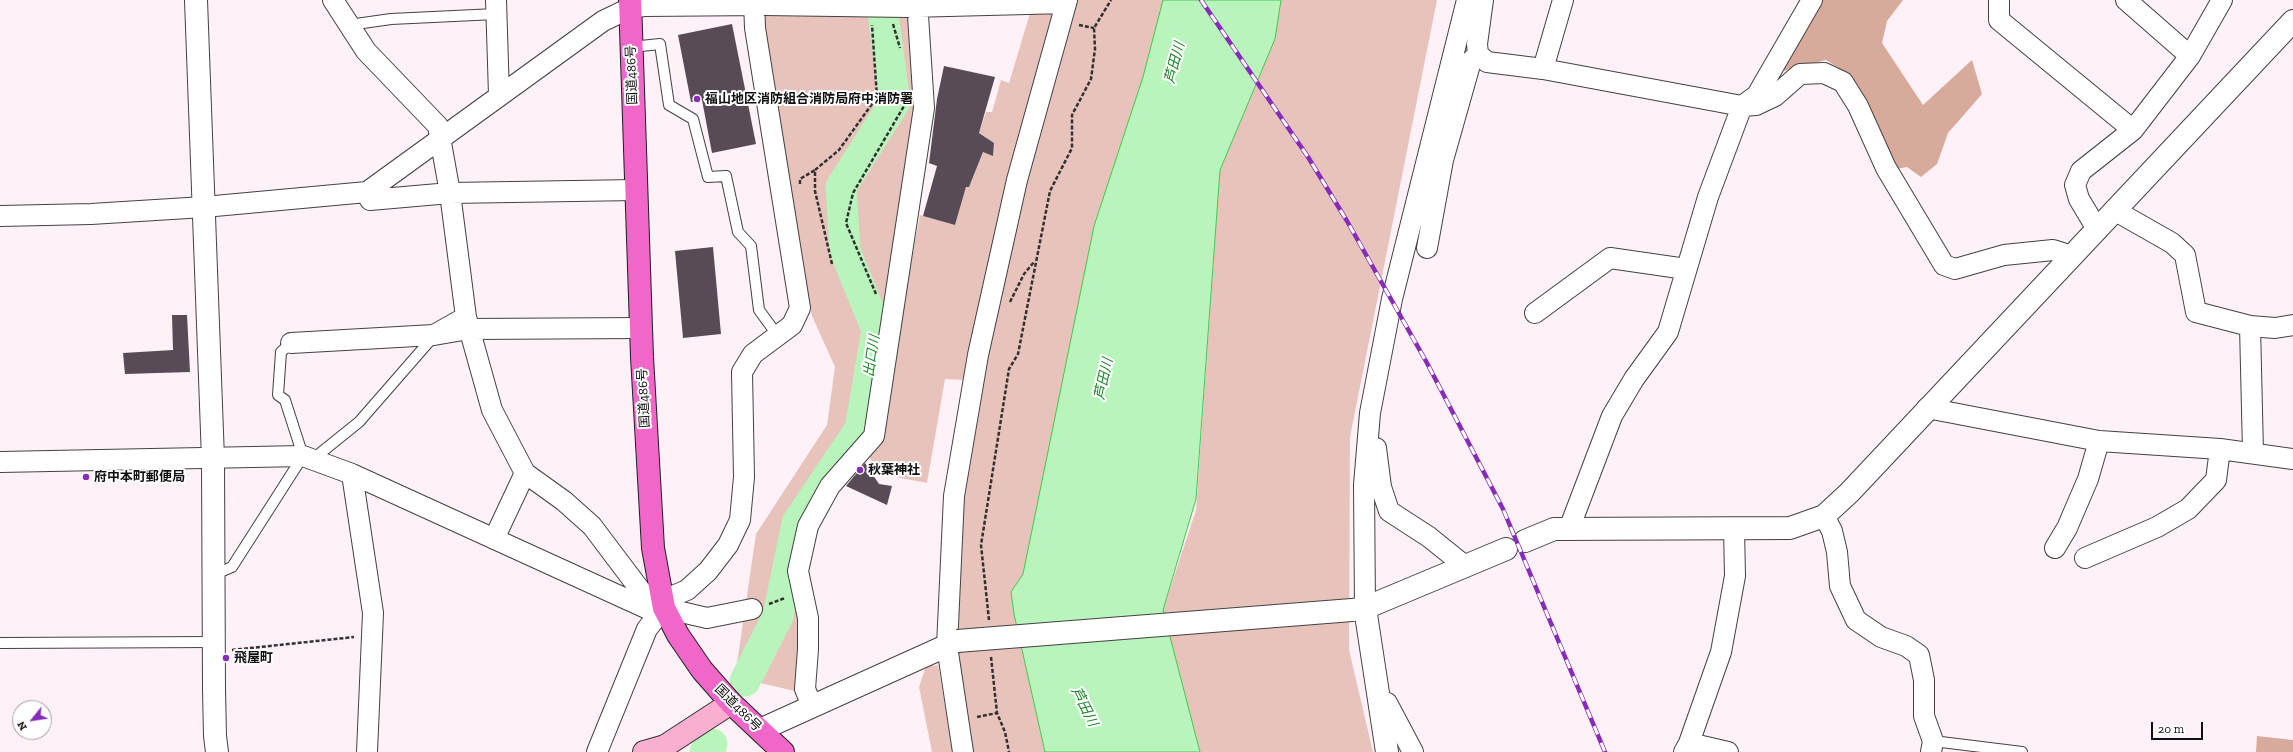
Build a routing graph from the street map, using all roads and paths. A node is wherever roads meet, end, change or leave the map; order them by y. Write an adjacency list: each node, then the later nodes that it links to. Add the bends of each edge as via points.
1 (196, 0): 33 (street)
2 (333, 0): 19 (street)
3 (1112, 0): 73 (path, via 1094,28 1095,49 1091,79 1072,115 1072,148 1050,191 1018,354 1009,369 981,545)
4 (1467, 0): 51 (street, via 1392,299)
5 (1483, 0): 21 (street)
6 (1563, 0): 24 (street)
7 (1812, 0): 27 (street, via 1757,95)
8 (1999, 0): 28 (street, via 1999,20)
9 (2126, 0): 23 (street)
10 (2222, 0): 23 (street)
11 (1066, 1): 14 (street); 76 (street, via 1017,180 978,355 954,496)
12 (757, 3): 13 (street, via 644,6); 14 (street, bridge); 48 (street, via 755,28 800,308 792,325)
13 (630, 4): 20 (highway, 国道486号); 25 (street)
14 (914, 5): 81 (street, via 924,108 874,436 830,486 808,526 798,571 808,618 805,689)
15 (496, 7): 19 (lane); 25 (street)
16 (893, 19): 22 (path)
17 (872, 20): 39 (path, via 877,96 839,150 815,170 815,191)
18 (2293, 21): 34 (street)
19 (349, 25): 29 (street, via 366,51 438,126)
20 (631, 47): 30 (highway, 国道486号); 48 (lane, via 660,44 669,105 693,119 708,176 726,176 738,232 751,246 759,310)
21 (1478, 54): 24 (street, via 1487,62); 37 (street, via 1471,61 1443,160)
22 (902, 55)
23 (2190, 56): 28 (street)
24 (1543, 69): 27 (street)
25 (499, 95): 29 (street)
26 (905, 105): 41 (path, via 853,193 846,223)
27 (1742, 106): 38 (street, via 1756,105 1775,96 1800,74 1824,73 1843,82 1858,106 1886,168 1944,265 1955,269 2004,255 2053,250); 40 (street, via 1708,196)
28 (2133, 130): 36 (street, via 2082,171 2075,185 2079,199)
29 (442, 139): 31 (street); 32 (street)
30 (636, 190): 32 (street); 46 (highway, 国道486号)
31 (366, 192): 32 (street, via 370,200); 33 (street)
32 (450, 193): 43 (street)
33 (204, 208): 35 (street); 56 (street)
34 (2114, 210): 36 (street); 45 (street, via 2172,243 2185,255 2196,312)
35 (0, 216)
36 (2097, 229): 38 (street)
37 (1427, 248)
38 (2072, 256): 50 (street)
39 (832, 264)
40 (1686, 269): 42 (street, via 1610,258); 63 (street, via 1668,332 1634,379 1612,416)
41 (877, 297)
42 (1535, 313)
43 (468, 323): 46 (street); 47 (street); 59 (street, via 492,410)
44 (2293, 325): 45 (street, via 2275,328)
45 (2250, 326): 54 (street)
46 (641, 328): 70 (highway, 国道486号, via 653,548)
47 (434, 335): 49 (street); 55 (lane, via 359,422)
48 (778, 336): 70 (street, via 753,354 742,372 744,477 740,520 728,545 708,571 687,590 673,596)
49 (291, 343): 55 (lane, via 280,352 278,395 285,400)
50 (1927, 408): 52 (street); 61 (street, via 1849,493)
51 (1368, 434): 67 (street, via 1374,439 1381,487 1389,511 1429,537); 72 (street)
52 (2100, 442): 53 (street); 65 (street, via 2085,486 2067,528)
53 (2220, 449): 54 (street); 66 (street, via 2216,480 2188,509 2157,527)
54 (2253, 452): 57 (street)
55 (308, 458): 56 (street); 60 (street); 68 (lane, via 232,567)
56 (213, 459): 58 (street); 68 (street)
57 (2293, 459)
58 (0, 462)
59 (525, 473): 64 (street); 70 (street, via 564,501 592,526 641,591)
60 (352, 474): 64 (street); 74 (street, via 373,614)
61 (1824, 516): 62 (street, via 1790,528); 83 (street, via 1832,531 1838,552 1840,586 1856,620 1881,637 1906,646 1919,655 1924,680 1924,716)
62 (1734, 528): 63 (street); 84 (street, via 1735,576 1721,652)
63 (1570, 529): 67 (street, via 1554,529)
64 (494, 539): 70 (street, via 648,609)
65 (2055, 548)
66 (2085, 558)
67 (1465, 566): 72 (street)
68 (213, 576): 77 (street)
69 (791, 596): 71 (path)
70 (664, 608): 71 (street, via 707,618); 80 (highway, 国道486号, via 678,635 702,670); 88 (street, via 647,629)
71 (752, 609)
72 (1359, 609): 76 (street, bridge); 79 (street)
73 (989, 627)
74 (372, 635): 77 (path); 87 (street)
75 (0, 643): 77 (lane)
76 (952, 643): 81 (street); 91 (street)
77 (214, 647): 86 (street, via 215,736)
78 (990, 649): 92 (path, via 996,713 1005,732)
79 (1379, 702): 93 (street); 94 (street, via 1387,703)
80 (731, 703): 82 (highway, 国道486号); 85 (main road)
81 (812, 706): 82 (street)
82 (760, 730): 90 (highway, 国道486号)
83 (1932, 746): 96 (lane)
84 (1686, 747): 95 (street)
85 (667, 749): 89 (main road)
86 (218, 752)
87 (367, 752)
88 (596, 752)
89 (644, 752)
90 (783, 752)
91 (964, 752)
92 (1009, 752)
93 (1387, 752)
94 (1413, 752)
95 (1728, 752)
96 (2022, 752)

